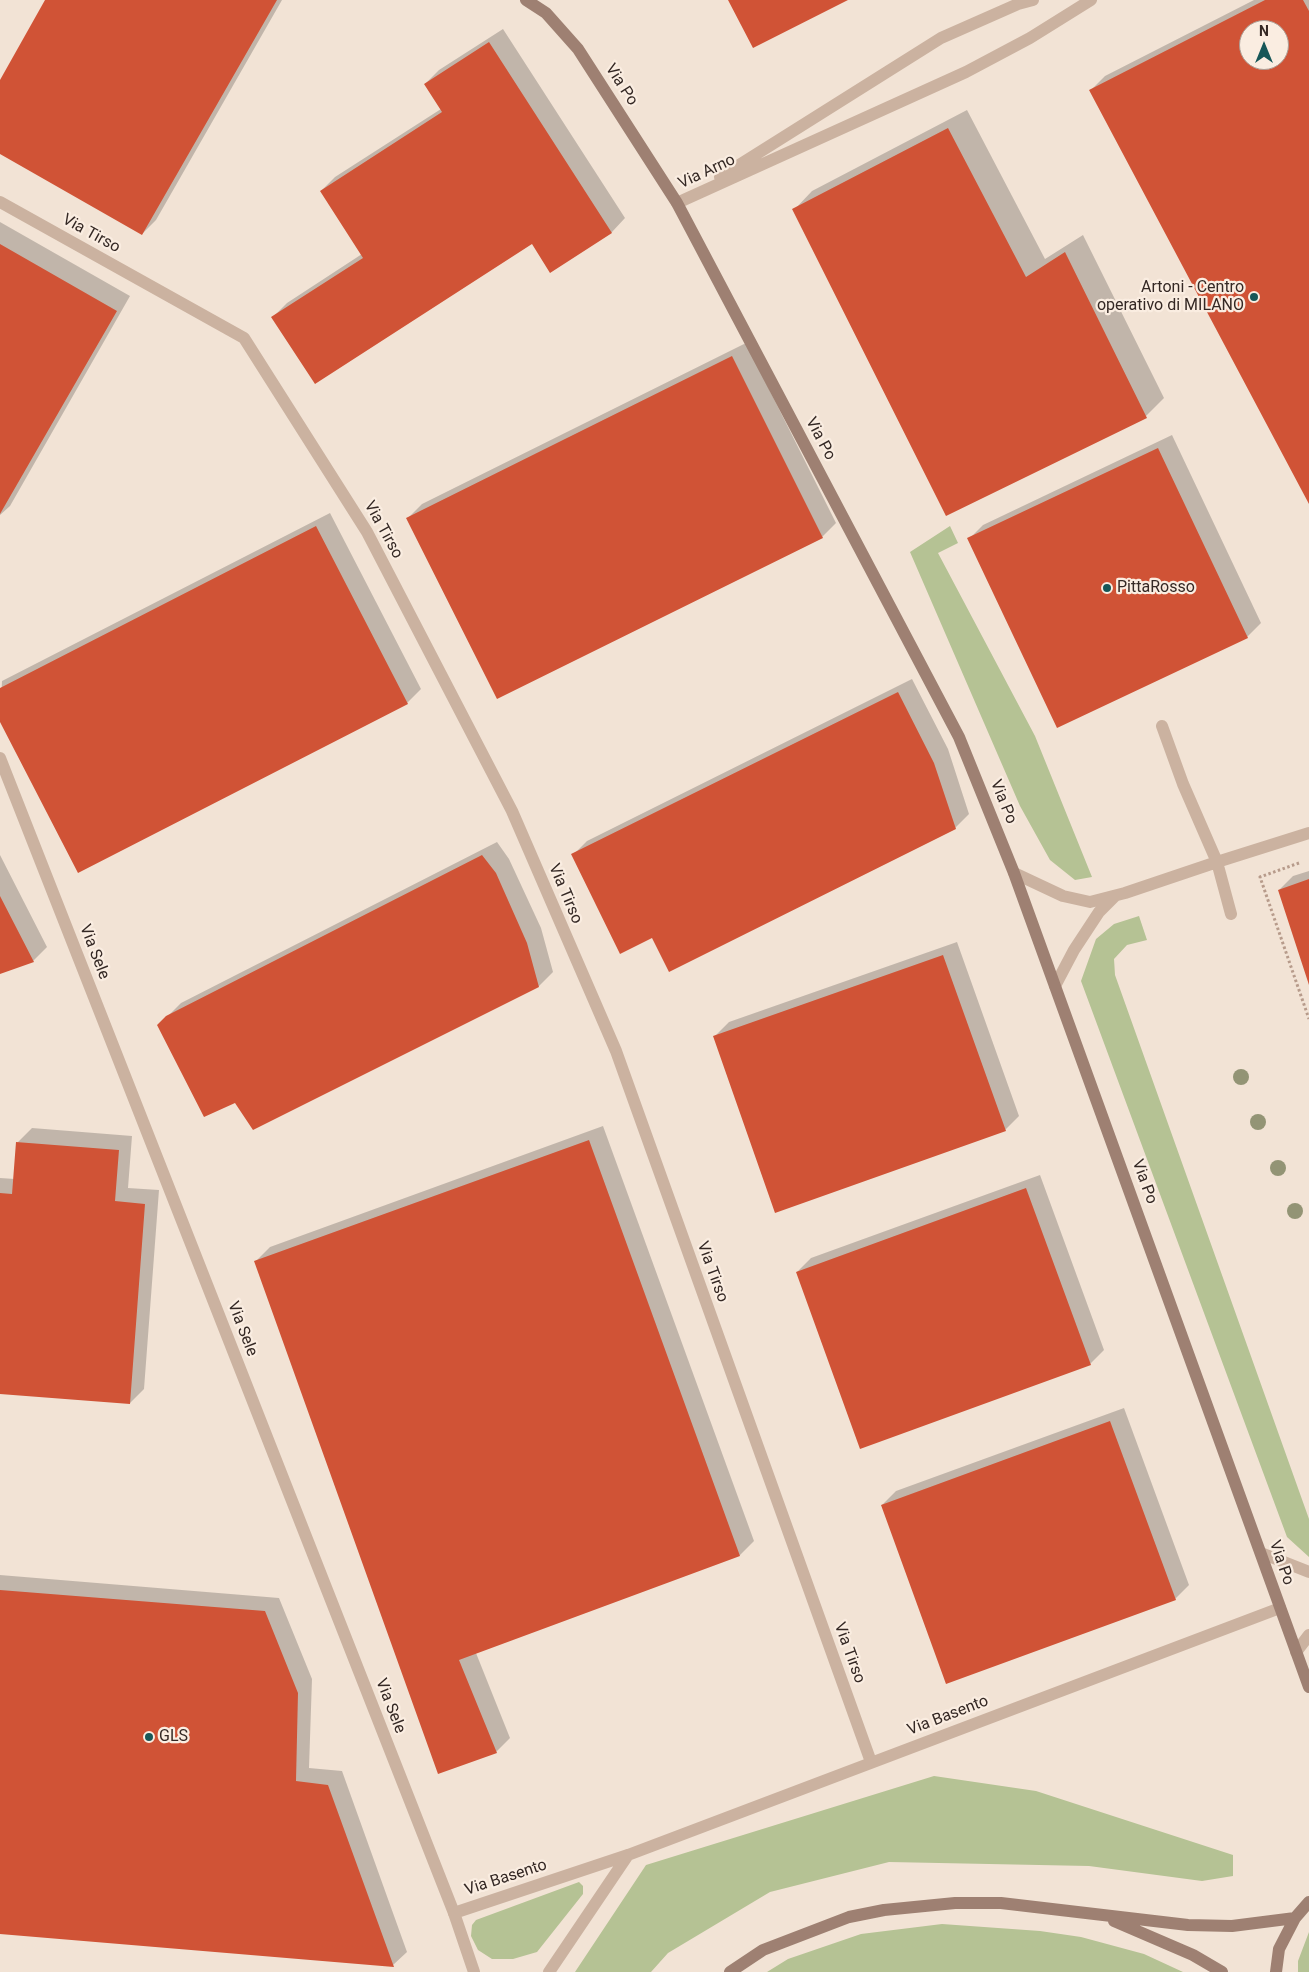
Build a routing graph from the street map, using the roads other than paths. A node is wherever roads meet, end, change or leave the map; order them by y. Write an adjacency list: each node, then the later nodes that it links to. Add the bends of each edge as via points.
1 (526, 0): 5 (street, Via Po, via 546,13 578,49)
2 (1033, 0): 5 (street, Via Arno, via 941,38)
3 (1092, 0): 5 (street, Via Arno, via 966,72)
4 (0, 202): 20 (street, Via Tirso, via 244,338 367,532 512,811 616,1051)
5 (677, 203): 10 (street, Via Po, via 959,737)
6 (1162, 726): 9 (street)
7 (0, 758): 23 (street, Via Sele)
8 (1309, 833): 9 (street)
9 (1217, 862): 11 (street); 12 (street)
10 (1014, 873): 11 (street, via 1064,896 1090,902); 13 (street, Via Po)
11 (1115, 896): 13 (street, via 1099,912)
12 (1231, 914)
13 (1055, 986): 14 (street, Via Po)
14 (1261, 1553): 15 (street); 16 (street, Via Po)
15 (1309, 1572)
16 (1280, 1608): 18 (street, Via Po); 20 (street, Via Basento)
17 (1309, 1635): 18 (street)
18 (1296, 1652): 19 (street, Via Po)
19 (1309, 1687)
20 (871, 1762): 21 (street, Via Basento)
21 (628, 1855): 23 (street, Via Basento); 27 (street)
22 (1309, 1902): 25 (street)
23 (454, 1912): 26 (street, Via Basento)
24 (1098, 1915): 25 (street, via 1188,1925 1232,1926); 28 (street, via 1001,1903 955,1903 884,1910 849,1917 763,1950); 29 (street, via 1170,1944)
25 (1295, 1918): 30 (street, via 1279,1949)
26 (474, 1972)
27 (550, 1972)
28 (730, 1972)
29 (1222, 1972)
30 (1276, 1972)

